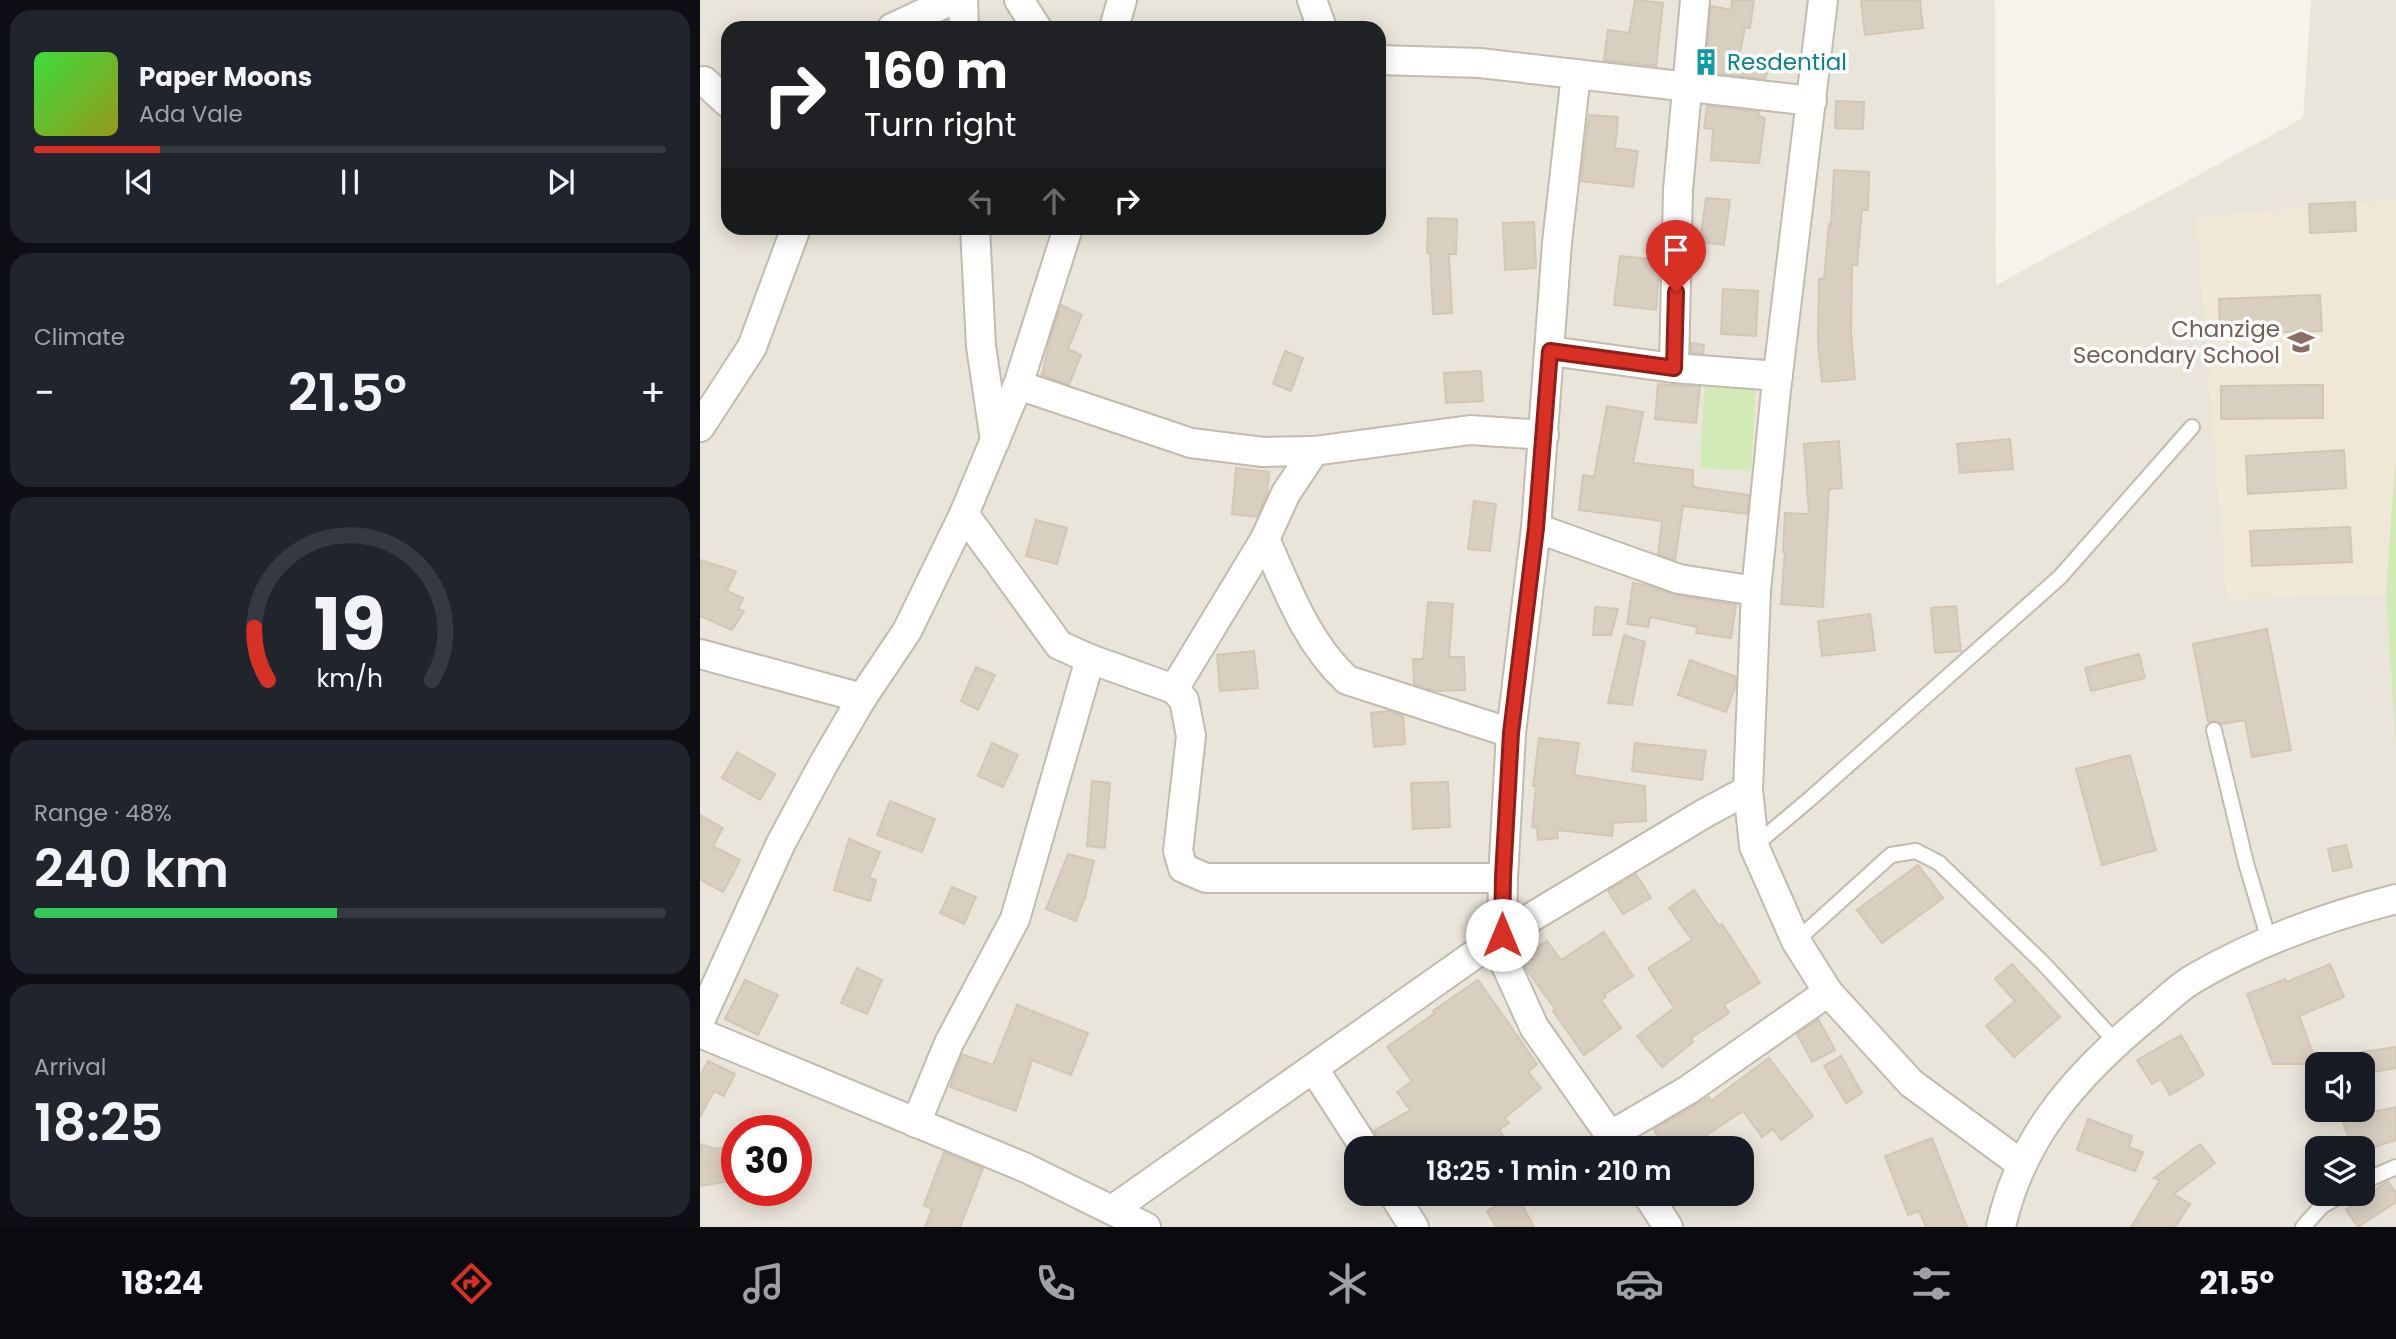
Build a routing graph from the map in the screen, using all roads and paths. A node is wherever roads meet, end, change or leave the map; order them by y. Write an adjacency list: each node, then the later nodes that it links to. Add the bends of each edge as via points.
1 (952, 0): 8 (street)
2 (963, 0): 9 (street)
3 (1020, 0): 10 (street)
4 (1122, 0): 11 (street)
5 (1312, 0): 12 (street)
6 (1695, 0): 15 (street)
7 (1823, 0): 16 (street)
8 (907, 21)
9 (964, 21)
10 (1033, 21)
11 (1116, 21)
12 (1320, 21)
13 (1386, 60): 14 (street, via 1480,63)
14 (1576, 74): 15 (street); 20 (street)
15 (1689, 86): 16 (street); 21 (street, via 1678,190)
16 (1812, 101): 22 (street)
17 (793, 235): 24 (street, via 752,347)
18 (975, 235): 27 (street, via 981,346)
19 (1066, 235): 23 (street)
20 (1550, 351): 21 (street); 26 (street)
21 (1674, 368): 22 (street)
22 (1778, 376): 32 (street)
23 (1018, 385): 27 (street); 28 (street, via 1191,443 1263,452)
24 (700, 427)
25 (2192, 427): 40 (lane, via 2060,577)
26 (1544, 435): 28 (street, via 1470,429); 30 (street)
27 (995, 443): 29 (street)
28 (1314, 451): 31 (street, via 1286,493)
29 (964, 514): 34 (street, via 1059,645); 36 (street, via 907,631)
30 (1536, 528): 32 (street, via 1679,579); 38 (street)
31 (1265, 539): 35 (street); 38 (street, via 1300,618 1347,680)
32 (1755, 591): 39 (street)
33 (700, 654): 36 (street)
34 (1090, 659): 35 (street); 51 (street, via 1015,919 949,1043)
35 (1174, 689): 41 (street, via 1184,700 1191,736 1178,851 1183,869 1206,878)
36 (862, 698): 47 (street, via 781,843)
37 (2214, 730): 44 (lane)
38 (1511, 733): 41 (street)
39 (1748, 790): 40 (street); 43 (street)
40 (1754, 846): 45 (street)
41 (1503, 877): 43 (street)
42 (2396, 900): 44 (street)
43 (1502, 935): 50 (street); 53 (street, via 1505,963 1534,1027)
44 (2269, 940): 49 (street, via 2191,980)
45 (1797, 941): 46 (street); 49 (lane, via 1891,855 1916,851 1939,863 2043,963)
46 (1828, 992): 54 (street); 55 (street, via 1911,1083)
47 (700, 1021)
48 (700, 1033): 51 (street)
49 (2116, 1042): 55 (street, via 2051,1112)
50 (1314, 1069): 52 (street); 61 (street)
51 (916, 1123): 61 (street)
52 (1356, 1136)
53 (1611, 1136)
54 (1622, 1136)
55 (2021, 1164): 65 (street)
56 (2396, 1167): 57 (lane)
57 (2375, 1176)
58 (1401, 1206): 63 (street)
59 (1655, 1206): 64 (street)
60 (2322, 1206): 66 (lane)
61 (1112, 1210): 62 (street)
62 (1146, 1227)
63 (1414, 1227)
64 (1668, 1227)
65 (2001, 1227)
66 (2303, 1227)

